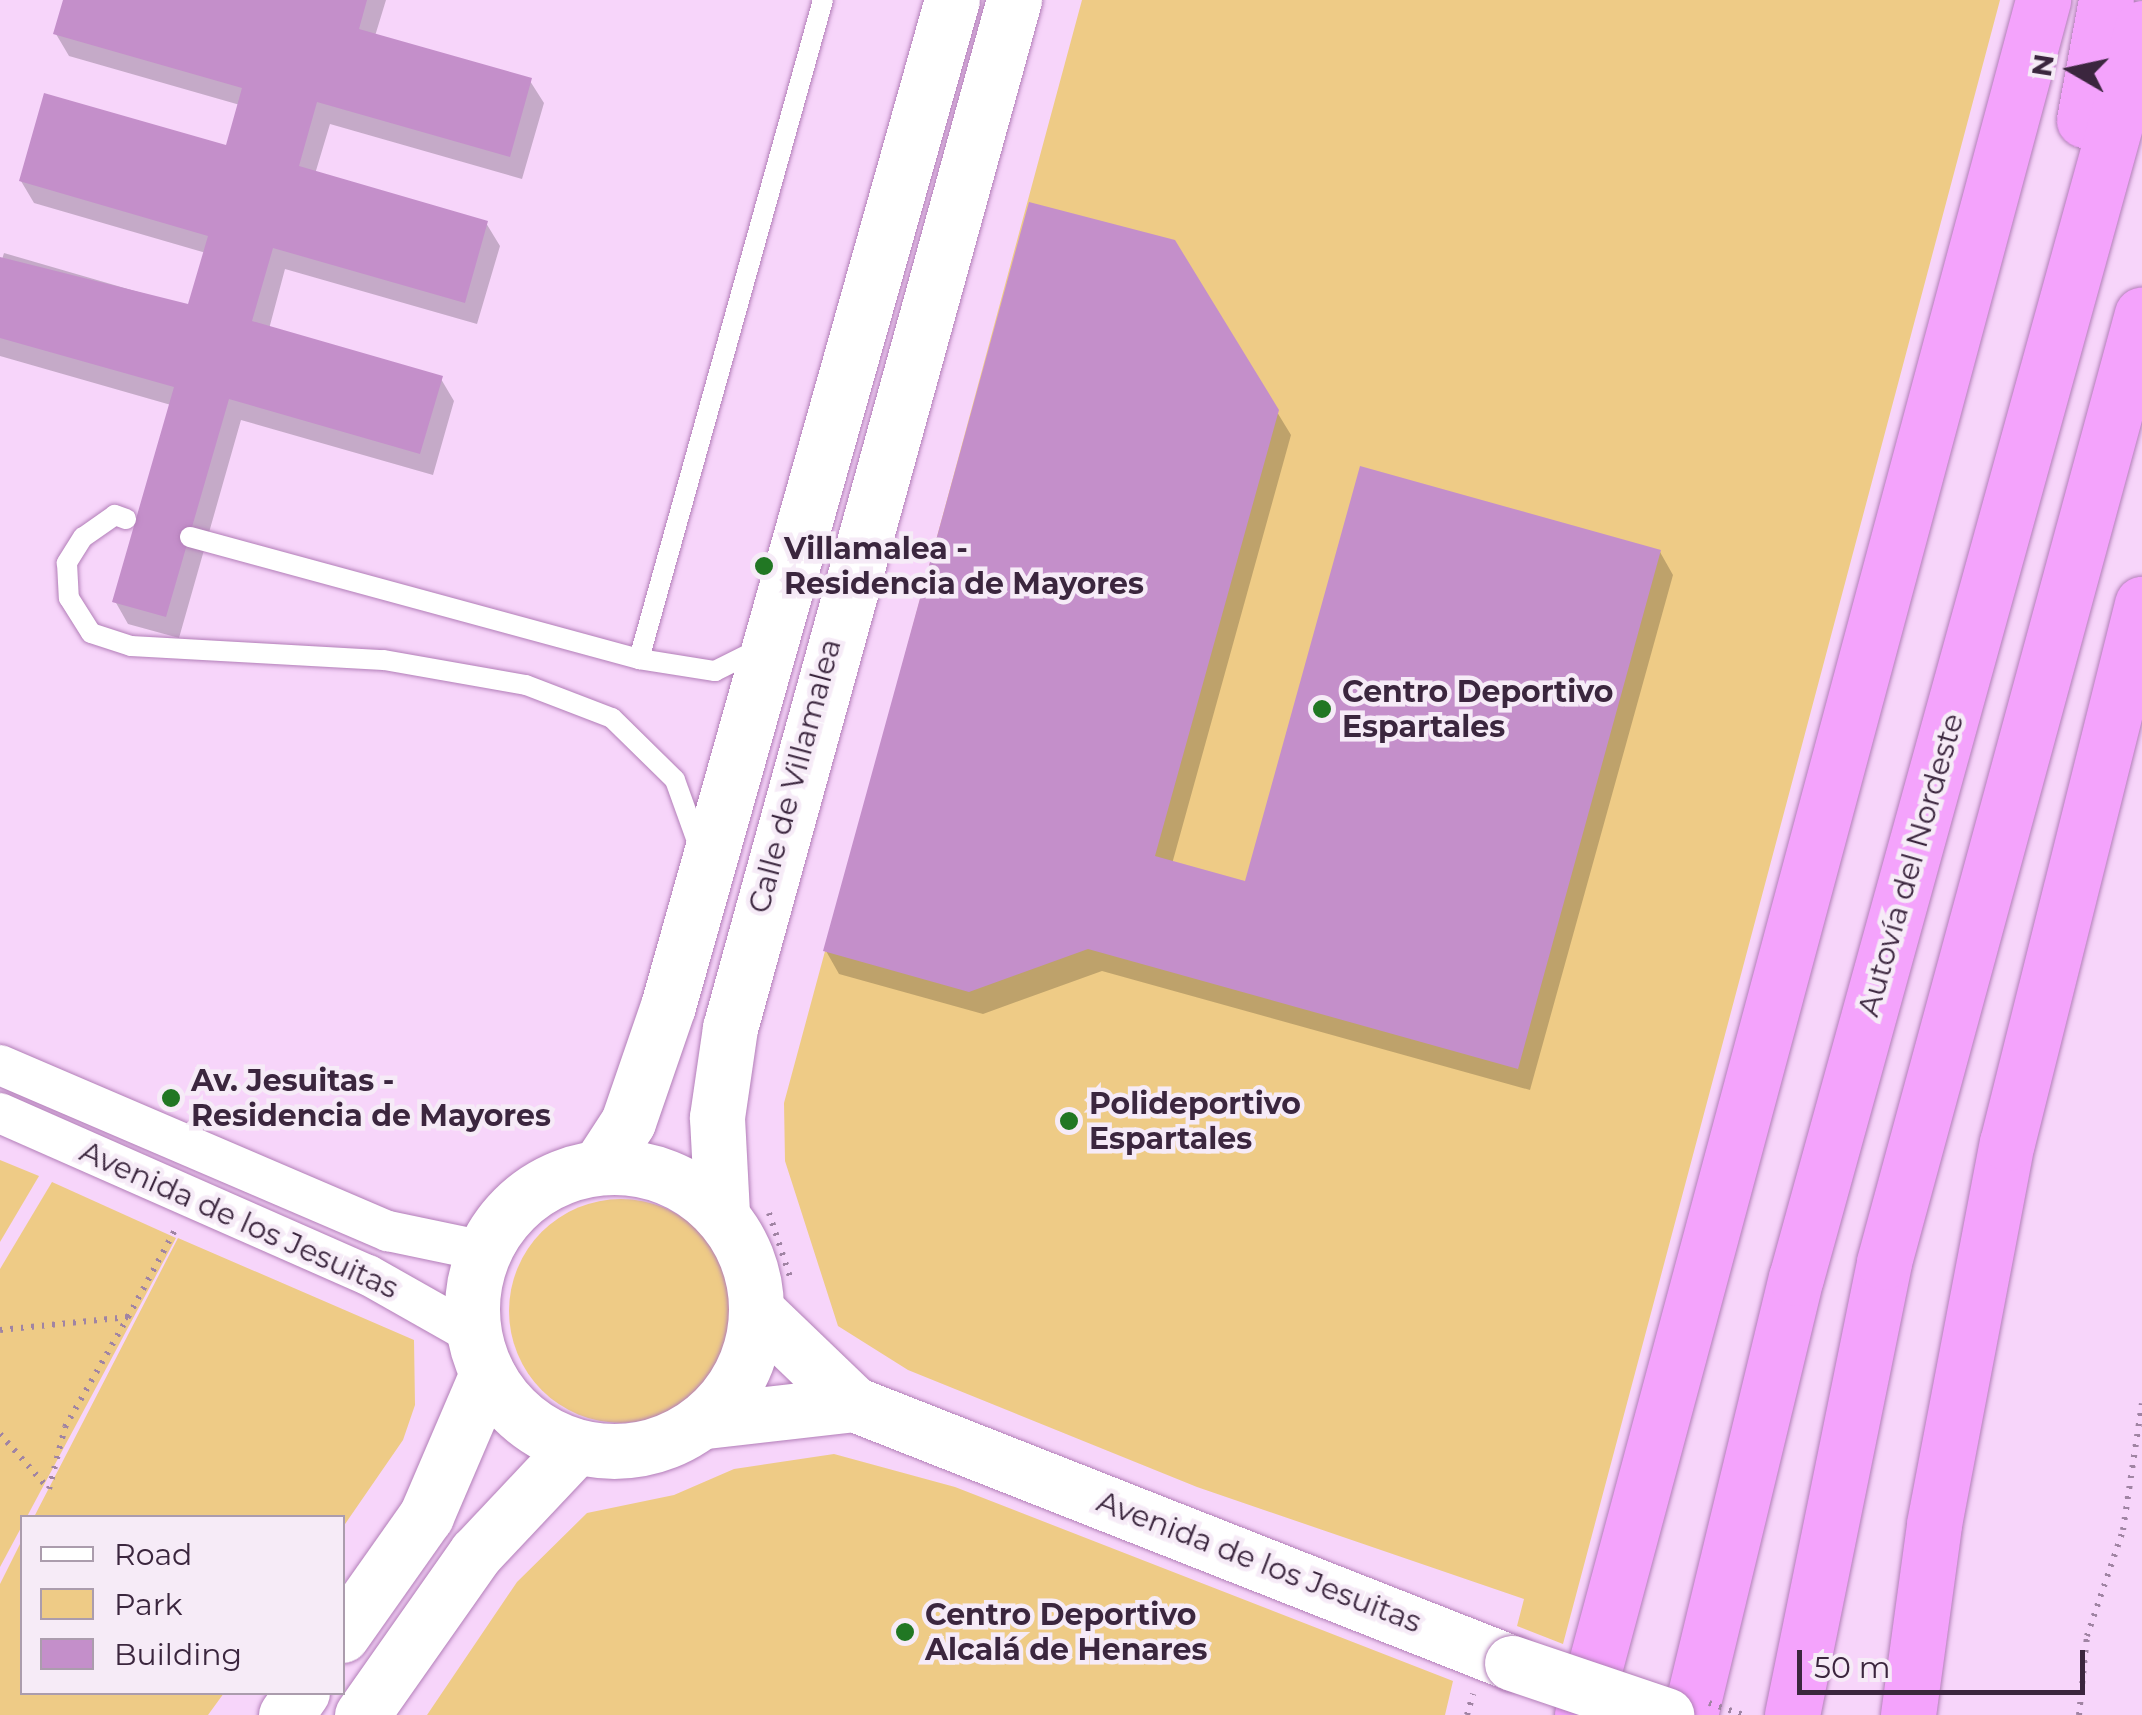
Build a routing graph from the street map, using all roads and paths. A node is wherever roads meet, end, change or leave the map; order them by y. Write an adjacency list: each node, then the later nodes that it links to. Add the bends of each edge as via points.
1 (823, 0): 13 (lane)
2 (952, 0): 12 (street, Calle de Villamalea)
3 (1014, 0): 20 (street, Calle de Villamalea, via 739,990 717,1117)
4 (2043, 0): 35 (highway)
5 (2106, 0): 8 (highway)
6 (2142, 28): 8 (highway)
7 (2142, 314): 38 (highway, via 1884,1262)
8 (2025, 453): 37 (highway, Autovía del Nordeste, via 1796,1278)
9 (126, 518): 15 (lane, via 115,515 83,538 67,563 70,598 91,633 131,646 384,660 526,685 612,718 676,780)
10 (190, 536): 13 (lane)
11 (2142, 604): 16 (highway)
12 (772, 642): 13 (lane, via 715,671); 15 (street, Calle de Villamalea)
13 (639, 659)
14 (2142, 706): 16 (highway)
15 (704, 878): 19 (street, Calle de Villamalea, via 628,1122)
16 (2044, 986): 39 (highway, via 1938,1505)
17 (0, 1064): 22 (street, Avenida de los Jesuitas, via 388,1231)
18 (0, 1113): 26 (street, Avenida de los Jesuitas, via 368,1275)
19 (600, 1165): 20 (street, via 652,1170); 22 (street, via 526,1195)
20 (743, 1207): 23 (path); 23 (street, via 748,1254)
21 (178, 1225): 24 (path)
22 (484, 1252): 26 (street)
23 (777, 1303): 28 (street, Avenida de los Jesuitas); 29 (street, via 744,1372)
24 (128, 1317): 25 (path); 30 (path, via 65,1427 49,1489)
25 (0, 1330)
26 (480, 1355): 32 (street, via 536,1429); 33 (street, via 426,1516)
27 (2142, 1403): 31 (path)
28 (854, 1404): 29 (street, Avenida de los Jesuitas); 36 (street, Avenida de los Jesuitas, bridge, via 1512,1663)
29 (705, 1421): 32 (street, via 667,1442 620,1452)
30 (0, 1434)
31 (2140, 1439): 40 (path, via 2123,1530 2087,1636)
32 (576, 1447): 34 (street, via 476,1553)
33 (345, 1631)
34 (362, 1715)
35 (1582, 1715)
36 (1666, 1715)
37 (1690, 1715)
38 (1792, 1715)
39 (1908, 1715)
40 (2078, 1715)

